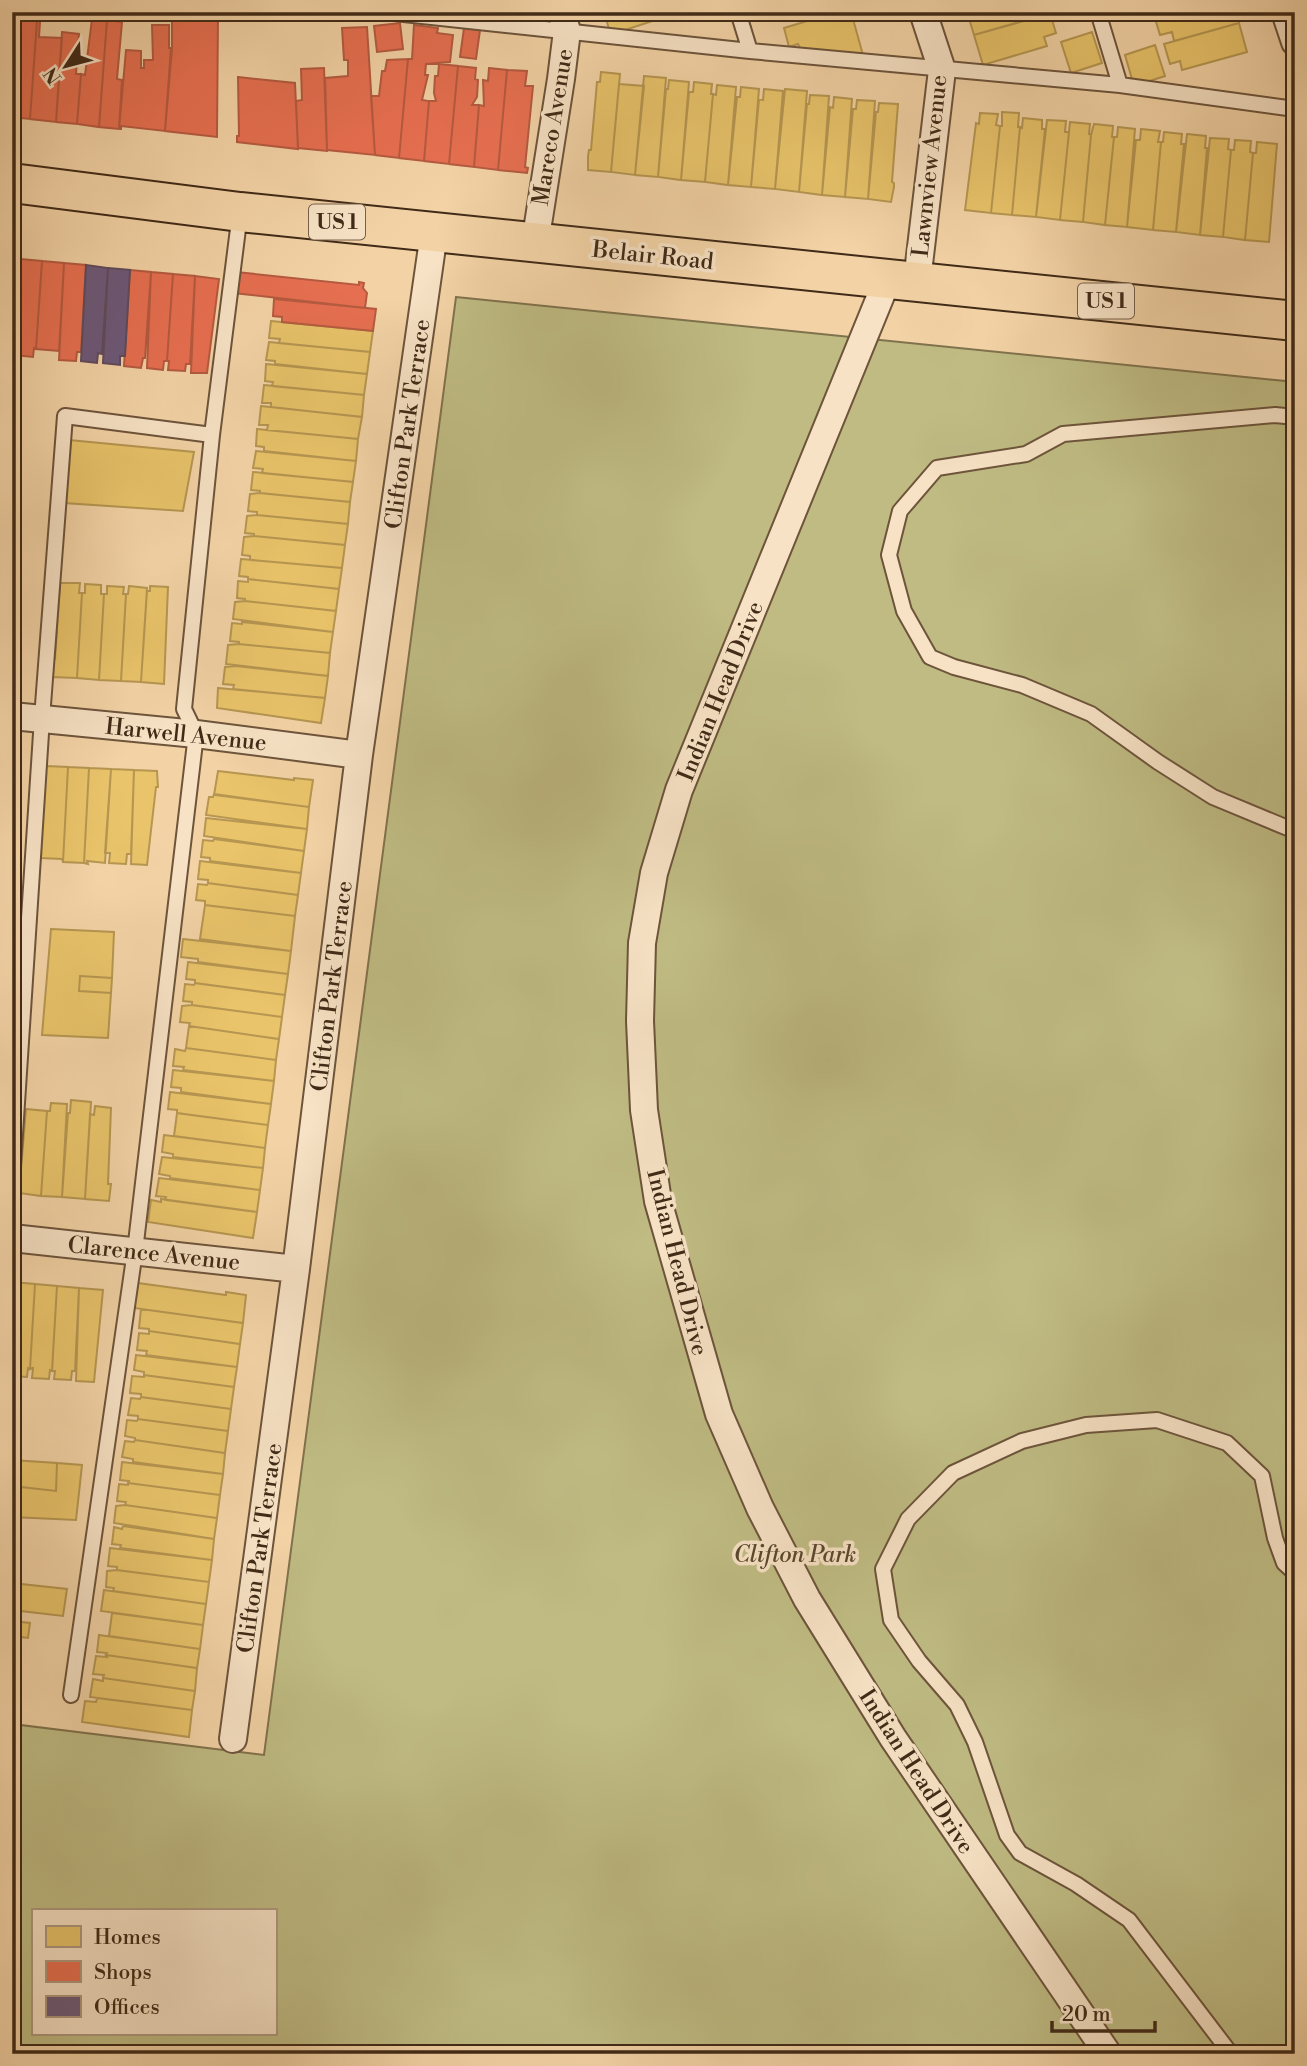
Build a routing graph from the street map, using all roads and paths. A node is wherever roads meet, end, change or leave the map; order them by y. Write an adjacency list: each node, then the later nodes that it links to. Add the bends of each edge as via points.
1 (385, 12): 6 (lane)
2 (738, 12): 8 (lane)
3 (923, 12): 9 (street, Lawnview Avenue)
4 (1098, 12): 10 (lane)
5 (1286, 12): 7 (street)
6 (564, 22): 8 (lane); 15 (street, Mareco Avenue, via 561,79)
7 (1295, 41)
8 (750, 51): 9 (lane)
9 (942, 70): 10 (lane); 16 (street, Lawnview Avenue)
10 (1120, 85): 11 (lane)
11 (1295, 109)
12 (12, 183): 13 (main road, Belair Road / US 1)
13 (240, 212): 14 (main road, Belair Road / US 1); 19 (lane)
14 (434, 233): 15 (main road, Belair Road / US 1); 23 (street, Clifton Park Terrace)
15 (535, 243): 16 (main road, Belair Road / US 1)
16 (903, 279): 17 (main road, Belair Road / US 1); 32 (street, Indian Head Drive, via 680,790 654,873 642,943 644,1110 658,1201 684,1297 719,1414 760,1508 807,1599 893,1738)
17 (1294, 319)
18 (1295, 417): 24 (lane, via 1063,434 1026,454 937,468 900,511 889,555 904,611 930,657 1022,685 1091,714 1213,797)
19 (212, 435): 21 (lane, via 65,416); 22 (lane, via 184,709)
20 (12, 716): 21 (street, Harwell Avenue)
21 (42, 718): 22 (street, Harwell Avenue); 25 (lane)
22 (196, 734): 23 (street, Harwell Avenue); 27 (lane)
23 (359, 755): 28 (street, Clifton Park Terrace)
24 (1295, 831)
25 (12, 1181)
26 (12, 1238): 27 (street, Clarence Avenue)
27 (135, 1251): 28 (street, Clarence Avenue); 30 (lane)
28 (296, 1269): 31 (street, Clifton Park Terrace)
29 (1295, 1573): 33 (lane, via 1284,1563 1275,1538 1262,1476 1227,1443 1157,1420 1086,1425 1022,1441 953,1473 908,1519 883,1569 891,1620 957,1705 975,1742 1007,1835 1020,1853 1129,1920)
30 (71, 1695)
31 (233, 1739)
32 (1108, 2054)
33 (1231, 2054)

